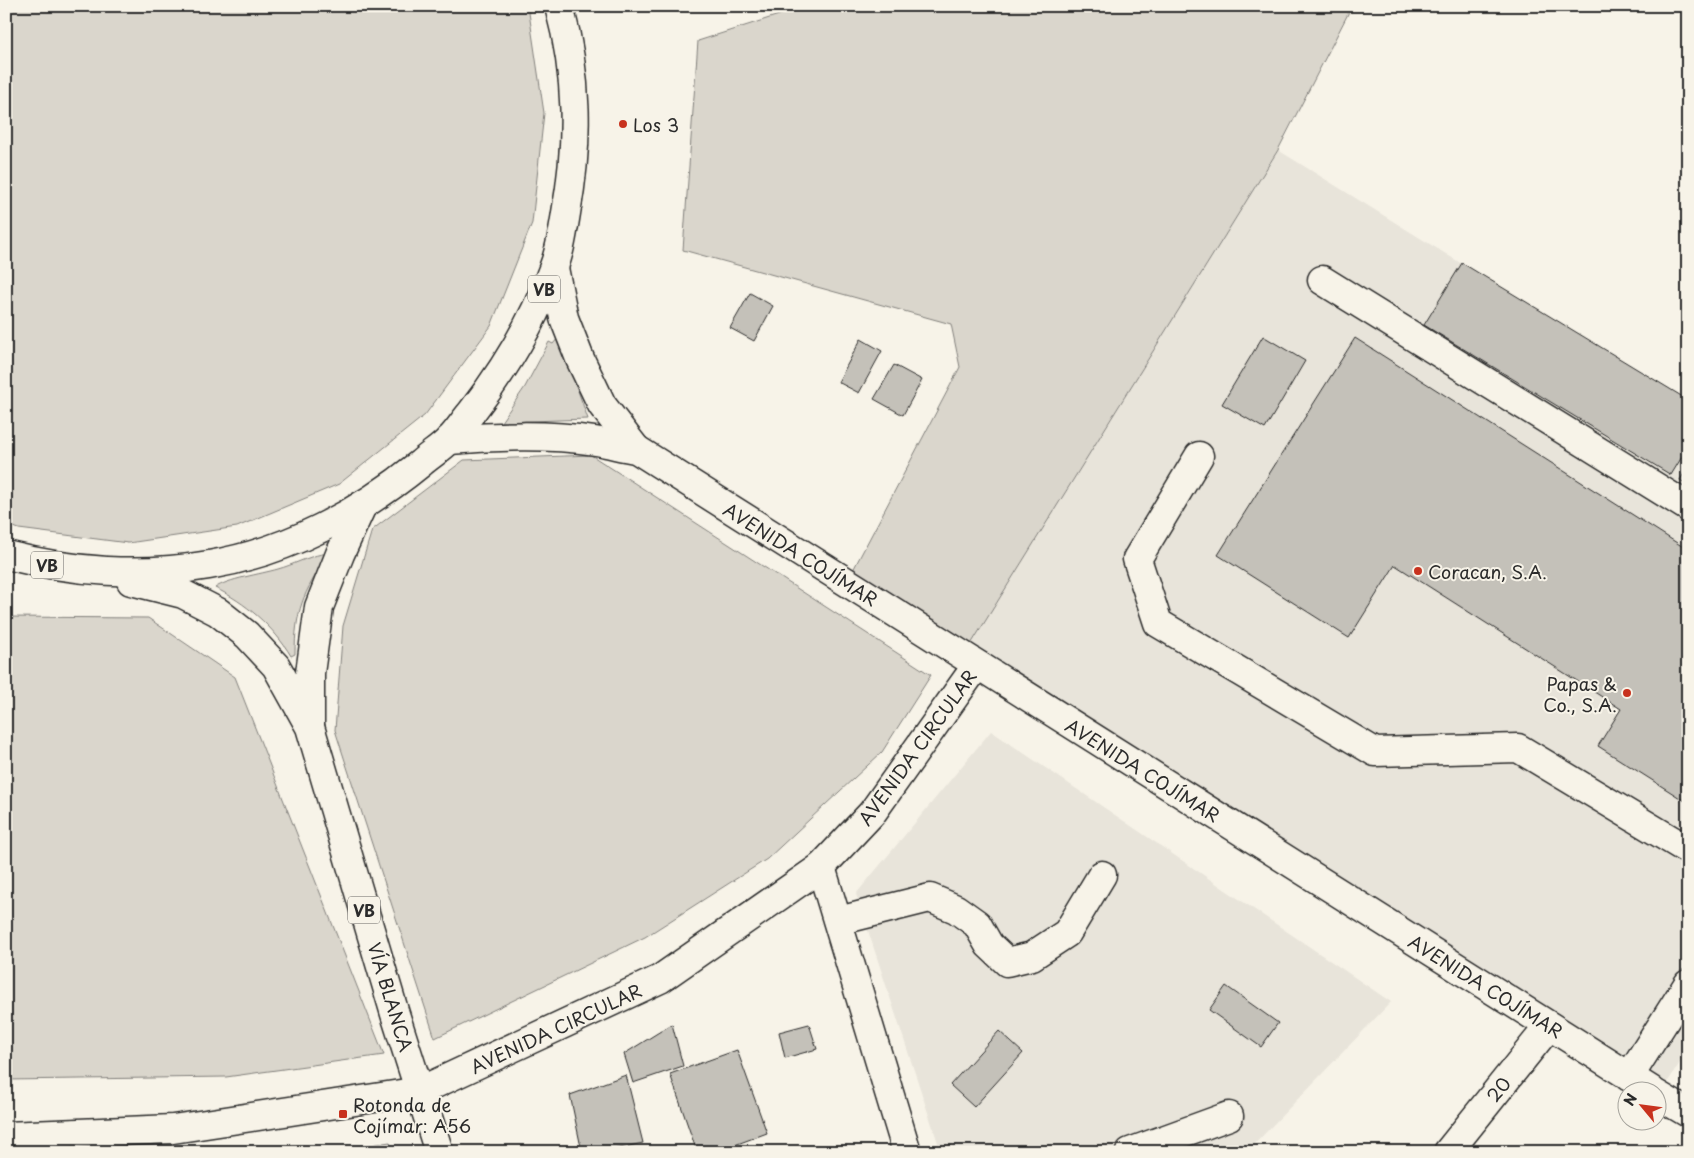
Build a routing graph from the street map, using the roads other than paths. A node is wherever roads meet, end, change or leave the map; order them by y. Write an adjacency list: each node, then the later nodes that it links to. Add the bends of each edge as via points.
1 (560, 6): 2 (main road, VB, via 574,84 576,132 572,181)
2 (554, 268): 4 (main road, VB, via 510,358); 5 (main road, AVENIDA COJÍMAR, via 564,318 580,359 602,405)
3 (1322, 280): 8 (main road)
4 (449, 440): 5 (main road, AVENIDA COJÍMAR, via 539,436); 7 (main road, VB, via 396,484)
5 (636, 449): 11 (main road, AVENIDA COJÍMAR)
6 (1199, 456): 13 (main road, via 1137,559 1158,623 1375,752 1518,748)
7 (362, 506): 10 (main road, VB, via 326,526 250,556 170,570); 12 (main road, VÍA BLANCA / VB, via 319,607 310,673)
8 (1688, 507)
9 (6, 554): 10 (main road, VB, via 44,564)
10 (88, 570): 12 (main road, VÍA BLANCA / VB, via 184,594 218,612 247,635 276,666)
11 (977, 665): 14 (main road, AVENIDA CIRCULAR, via 872,813); 18 (main road, AVENIDA COJÍMAR)
12 (310, 727): 21 (main road, VÍA BLANCA / VB)
13 (1688, 850)
14 (821, 867): 16 (main road); 21 (main road, AVENIDA CIRCULAR, via 660,980)
15 (1102, 875): 16 (main road, via 1068,933 1032,956 1007,962 989,945 977,924 956,909 930,898)
16 (838, 921): 27 (main road)
17 (1688, 984): 20 (main road)
18 (1549, 1026): 19 (main road, AVENIDA COJÍMAR); 29 (main road, 20)
19 (1634, 1080)
20 (1642, 1080)
21 (420, 1091): 25 (main road, AVENIDA CIRCULAR, via 173,1129); 26 (main road, VÍA BLANCA / VB)
22 (1666, 1100): 23 (main road)
23 (1688, 1113)
24 (1229, 1116): 28 (main road)
25 (6, 1136)
26 (438, 1152)
27 (907, 1152)
28 (1130, 1152)
29 (1448, 1152)

